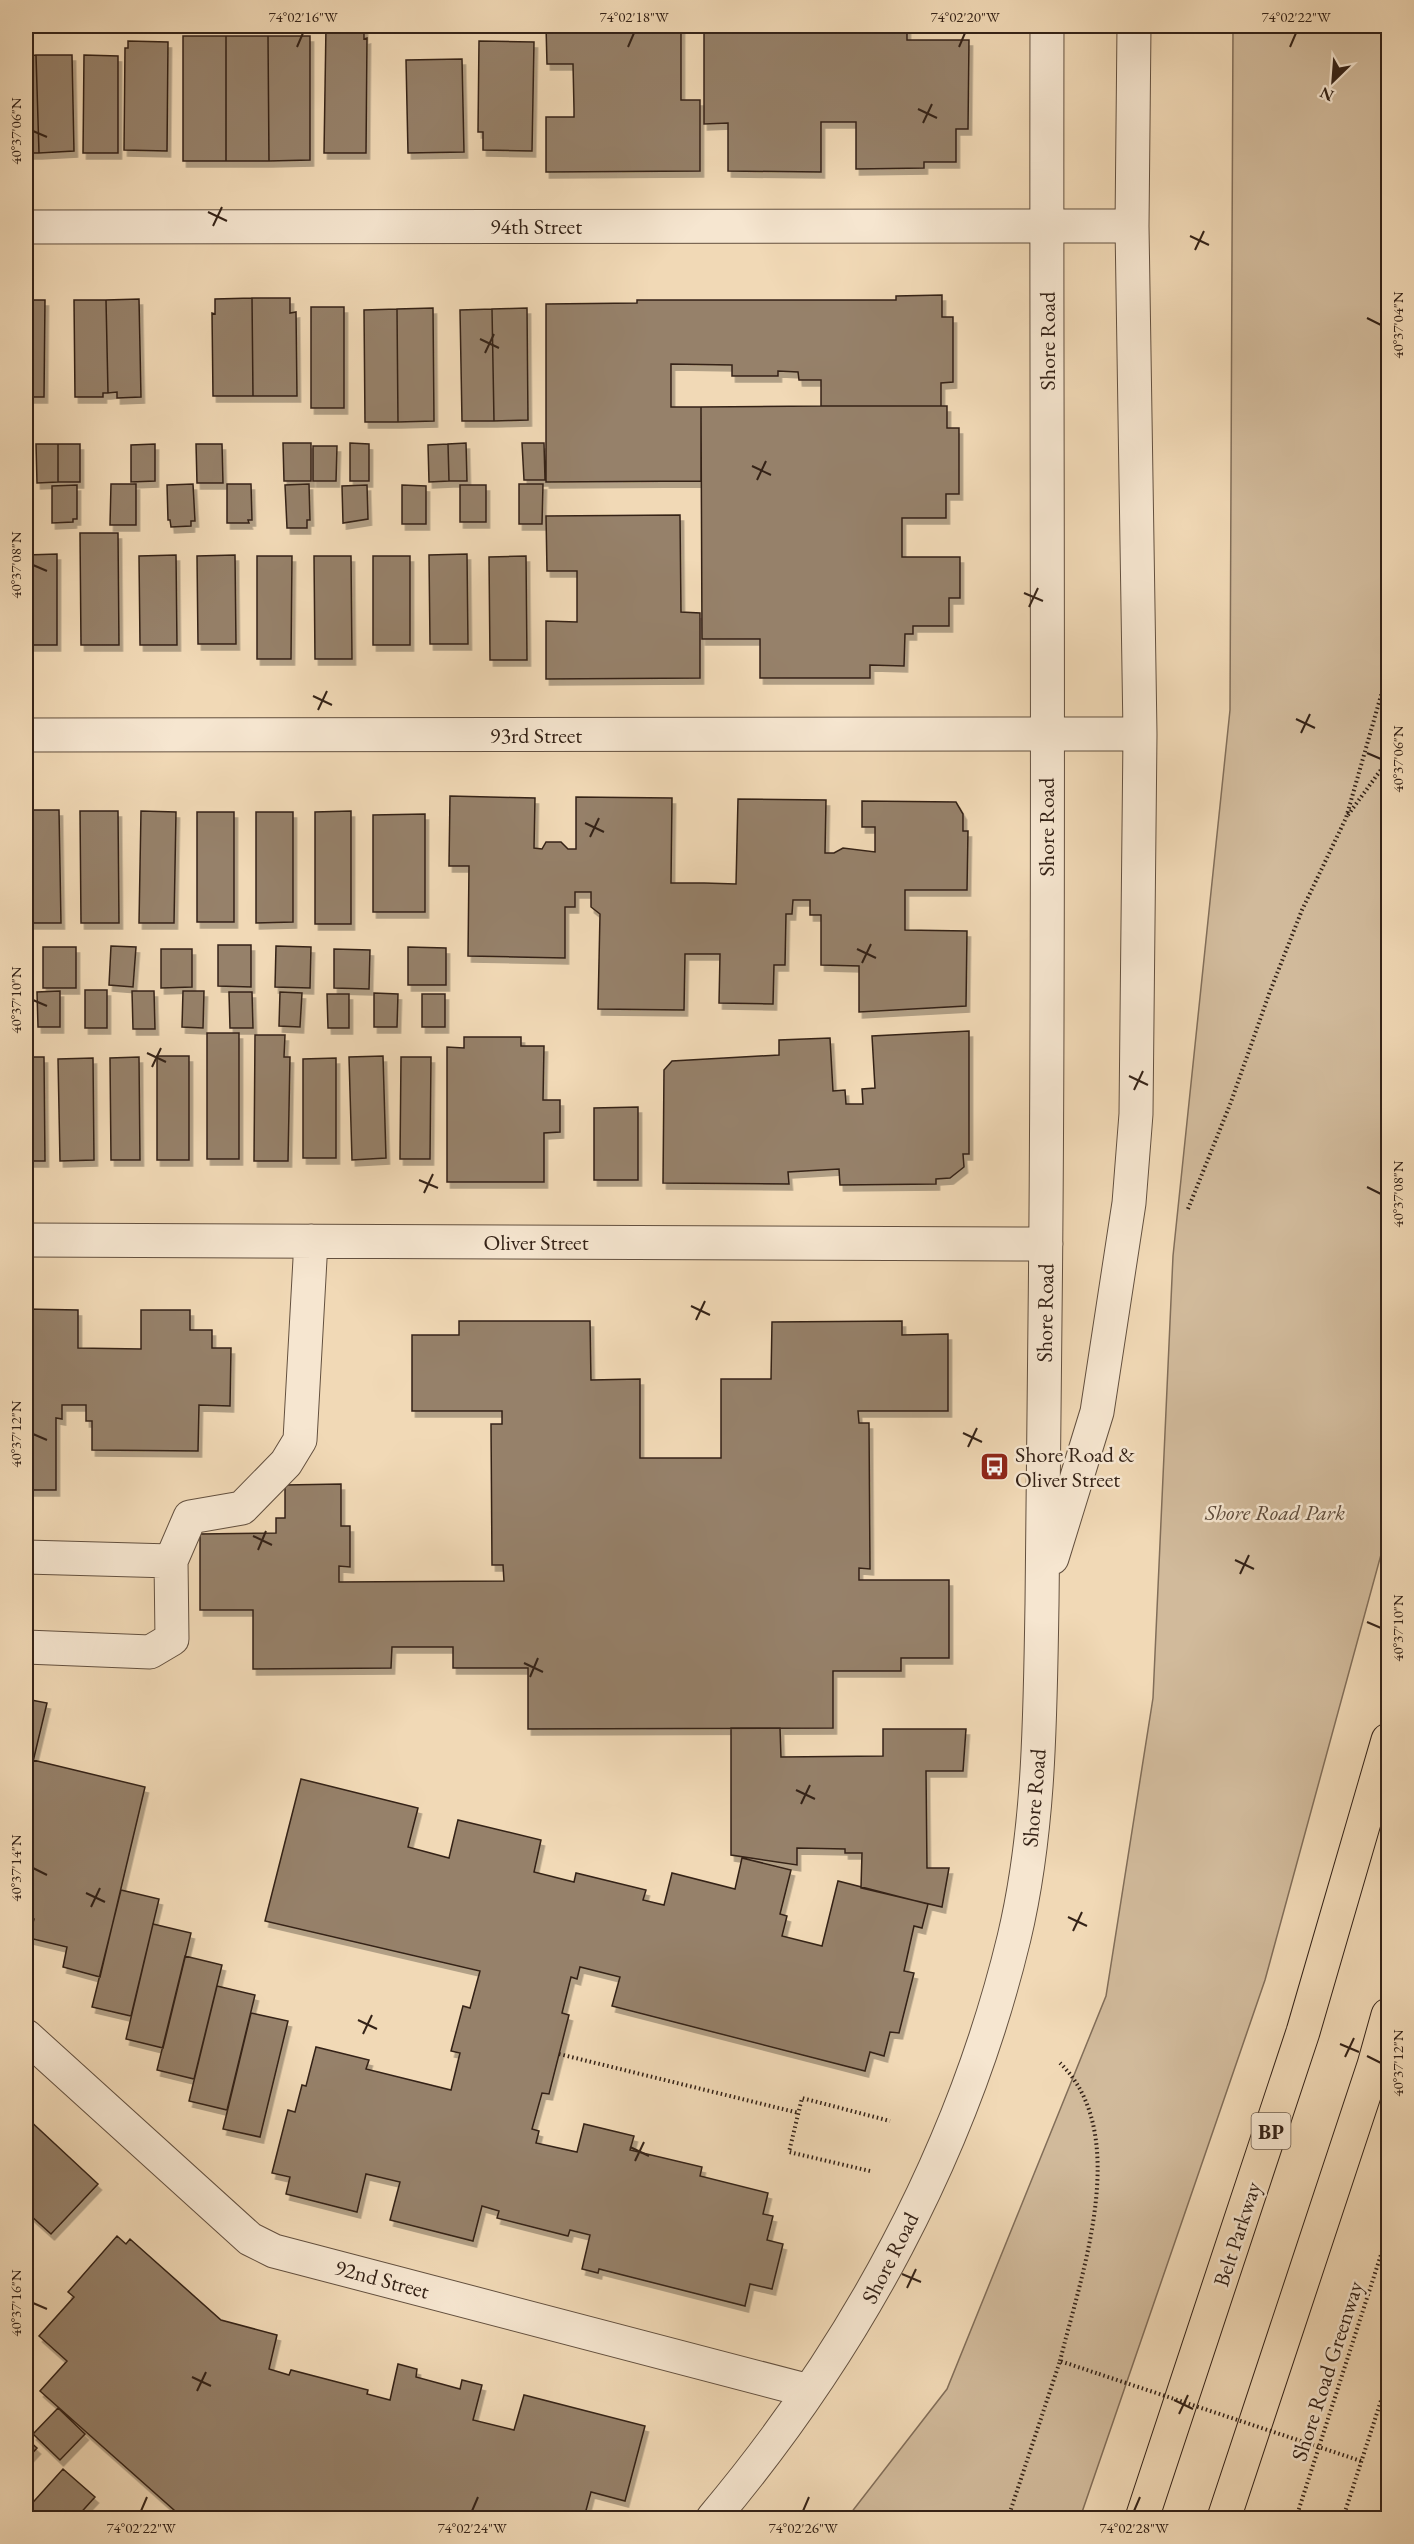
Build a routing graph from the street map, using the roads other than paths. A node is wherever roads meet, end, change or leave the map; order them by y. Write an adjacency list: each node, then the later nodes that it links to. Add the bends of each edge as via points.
1 (1047, 26): 3 (street, Shore Road)
2 (1134, 26): 4 (street)
3 (1047, 226): 4 (street, 94th Street); 5 (street, 94th Street); 6 (street, Shore Road)
4 (1132, 226): 7 (street)
5 (26, 227)
6 (1046, 734): 7 (street, 93rd Street); 8 (street, 93rd Street); 11 (street, Shore Road)
7 (1140, 734): 14 (street, via 1136,1114 1129,1203 1097,1412)
8 (26, 735)
9 (26, 1240): 10 (street, Oliver Street)
10 (311, 1241): 11 (street, Oliver Street); 13 (street, via 300,1440 286,1463 242,1508 190,1516)
11 (1046, 1244): 14 (street, Shore Road)
12 (26, 1557): 13 (street)
13 (171, 1561): 15 (street, via 172,1639 150,1652)
14 (1042, 1592): 19 (street, Shore Road, via 1040,1721 1031,1846 1015,1935 984,2044 922,2195 871,2298)
15 (26, 1647)
16 (1389, 1740): 21 (highway, Belt Parkway / BP, via 1303,2032)
17 (1389, 2015): 22 (highway)
18 (26, 2036): 19 (street, 92nd Street, via 250,2239 274,2251)
19 (809, 2391): 20 (street, Shore Road)
20 (714, 2518)
21 (1142, 2518)
22 (1224, 2518)

